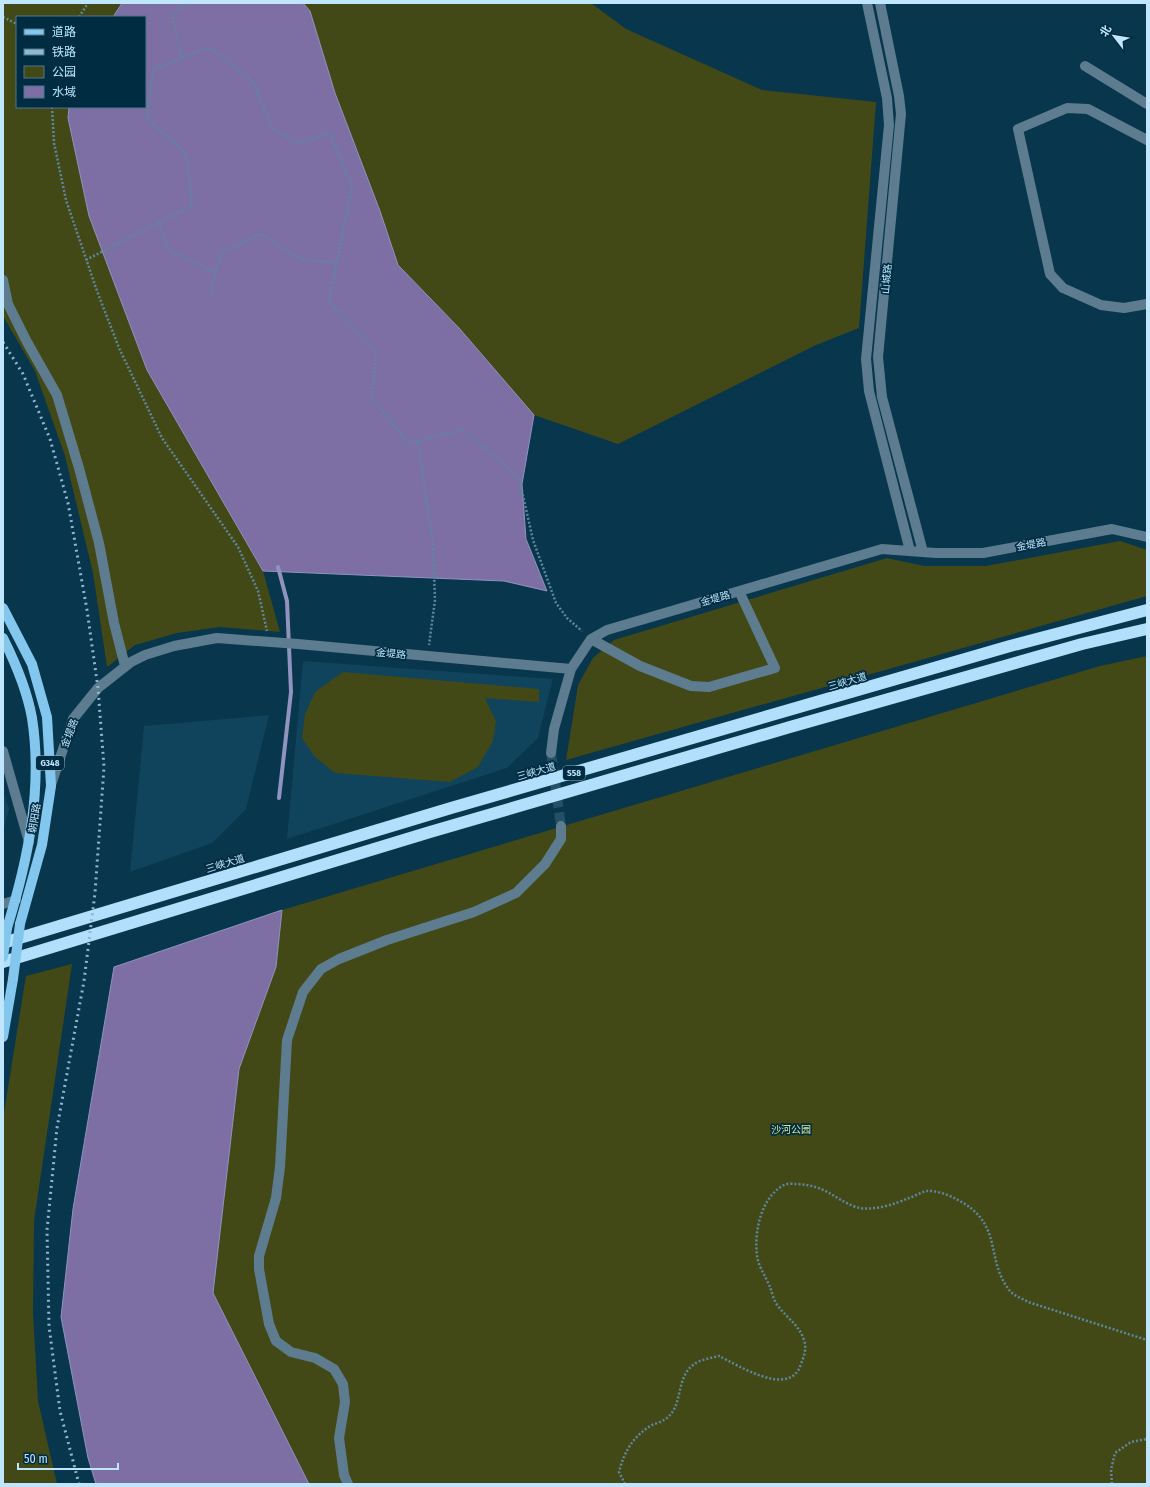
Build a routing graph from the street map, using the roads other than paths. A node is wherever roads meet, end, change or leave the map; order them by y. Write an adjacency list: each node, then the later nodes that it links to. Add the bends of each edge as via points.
1 (867, 3): 9 (street, 山城路, via 887,98 889,125 866,359 868,391)
2 (880, 3): 10 (street, 山城路, via 901,114 878,357 882,397)
3 (1085, 66): 4 (street)
4 (1147, 104)
5 (1147, 140): 7 (street, via 1088,109 1067,108 1018,129 1050,274 1063,288 1102,305 1124,308)
6 (3, 280): 17 (street, via 8,304 57,394 99,543)
7 (1147, 304)
8 (1147, 537): 10 (street, 金堤路, via 1112,529 983,553)
9 (910, 551): 10 (street, 金堤路); 11 (street, 金堤路, via 882,549)
10 (923, 552)
11 (739, 591): 16 (street, 金堤路, via 607,630); 16 (street, via 775,668 709,687 691,686 640,666)
12 (3, 608): 21 (main road, 朝阳路 / G348, via 32,664 47,717)
13 (1147, 610): 26 (highway, 三峡大道 / S58, via 1010,646 451,808)
14 (1147, 629): 28 (highway, S58, via 1082,644 790,727 430,832)
15 (3, 638): 23 (main road, 朝阳路 / G348, via 16,663 32,717 36,785)
16 (591, 639): 18 (street, 金堤路)
17 (125, 666): 18 (street, 金堤路, via 145,655 174,646 217,638); 21 (street, 金堤路, via 98,688 73,719)
18 (571, 669): 20 (street, via 554,730)
19 (3, 751): 23 (street)
20 (551, 753)
21 (51, 786): 29 (main road, 朝阳路 / G348, bridge, via 42,845 20,924)
22 (561, 826): 30 (street, via 560,839 545,864 516,893 474,912 387,940 321,969 303,992 287,1040 280,1167 276,1198 259,1256 259,1269 268,1324 276,1341 292,1352 315,1358 334,1369 343,1384 345,1402 339,1438 344,1475)
23 (30, 842): 24 (main road, 朝阳路 / G348)
24 (16, 900): 25 (street); 27 (main road, 朝阳路 / G348, bridge, via 7,928)
25 (3, 904)
26 (3, 943)
27 (3, 957)
28 (3, 962)
29 (3, 1037)
30 (348, 1484)

